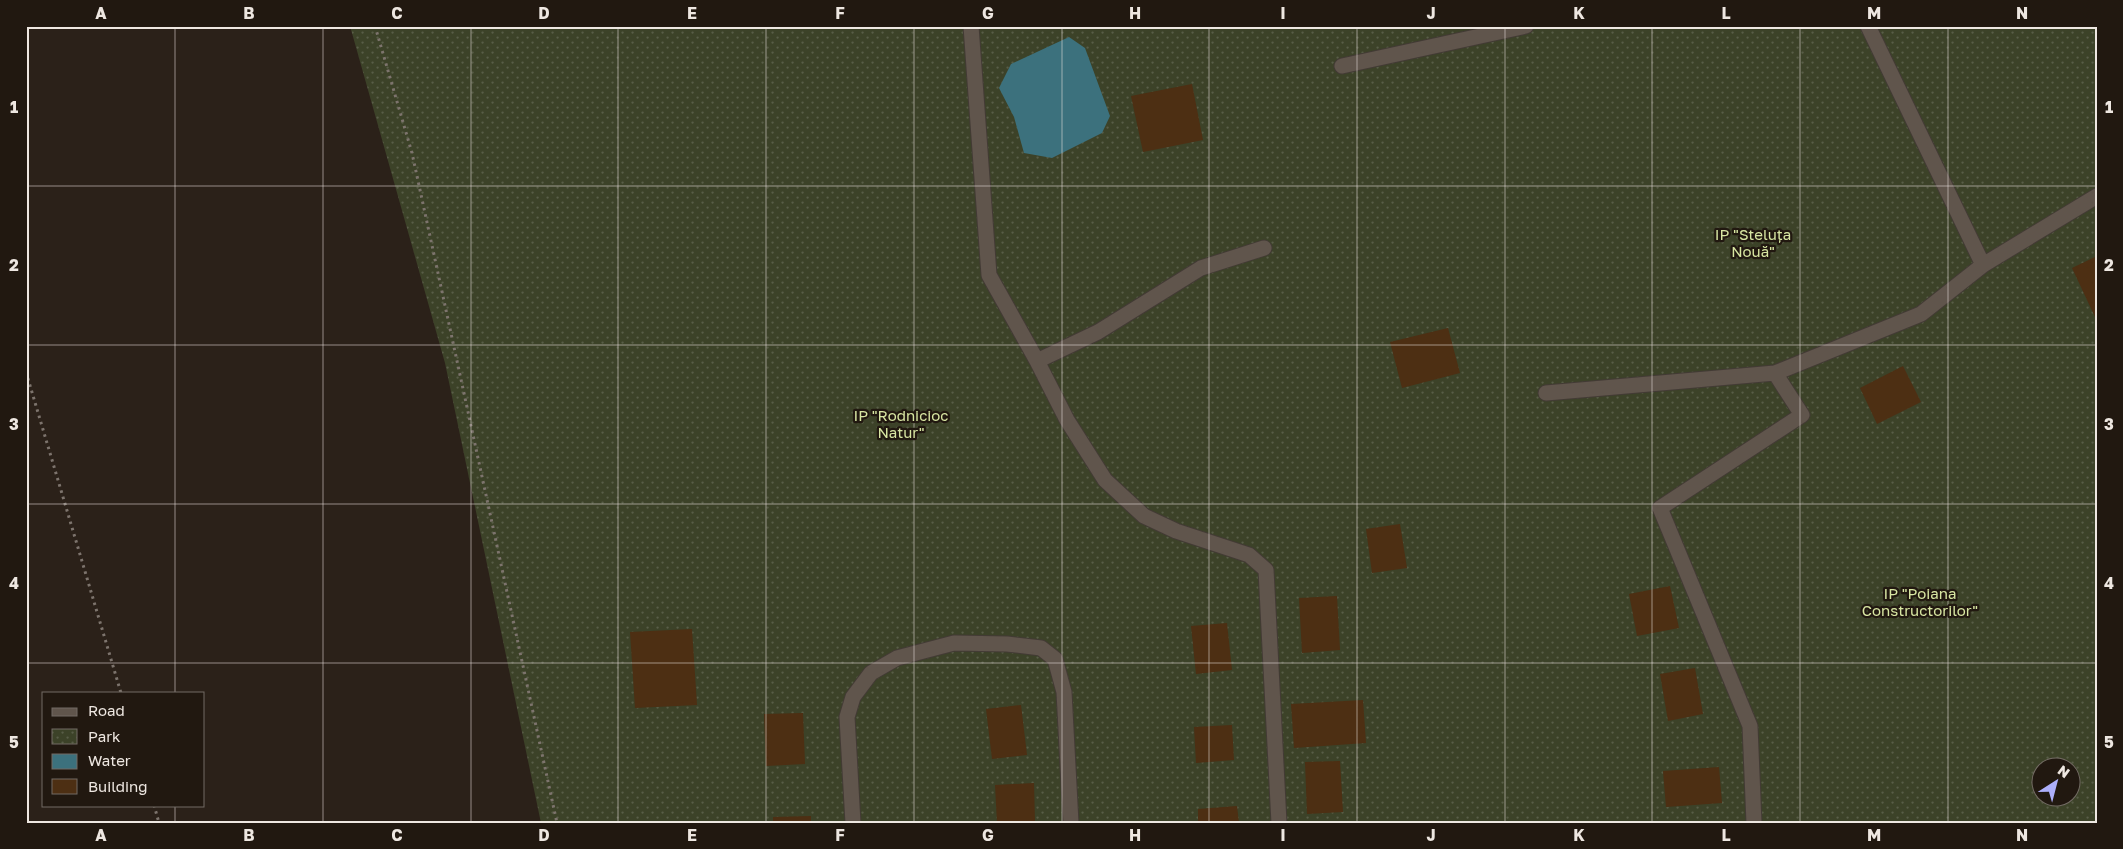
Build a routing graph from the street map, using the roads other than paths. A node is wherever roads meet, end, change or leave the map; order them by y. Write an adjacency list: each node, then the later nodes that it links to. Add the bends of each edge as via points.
1 (971, 26): 8 (street, via 989,275)
2 (1526, 26): 4 (street)
3 (1868, 26): 7 (street)
4 (1342, 66)
5 (2097, 196): 7 (street)
6 (1264, 248): 8 (street, via 1201,268 1098,332)
7 (1983, 265): 9 (street, via 1921,314)
8 (1038, 361): 13 (street, via 1067,420 1105,480 1144,516 1176,531 1249,555 1266,570)
9 (1775, 373): 10 (street); 14 (street, via 1802,415 1660,508 1750,726)
10 (1546, 393)
11 (853, 823): 12 (street, via 847,717 853,697 871,673 897,658 954,643 1041,648 1055,659 1064,692)
12 (1072, 823)
13 (1279, 823)
14 (1754, 823)

